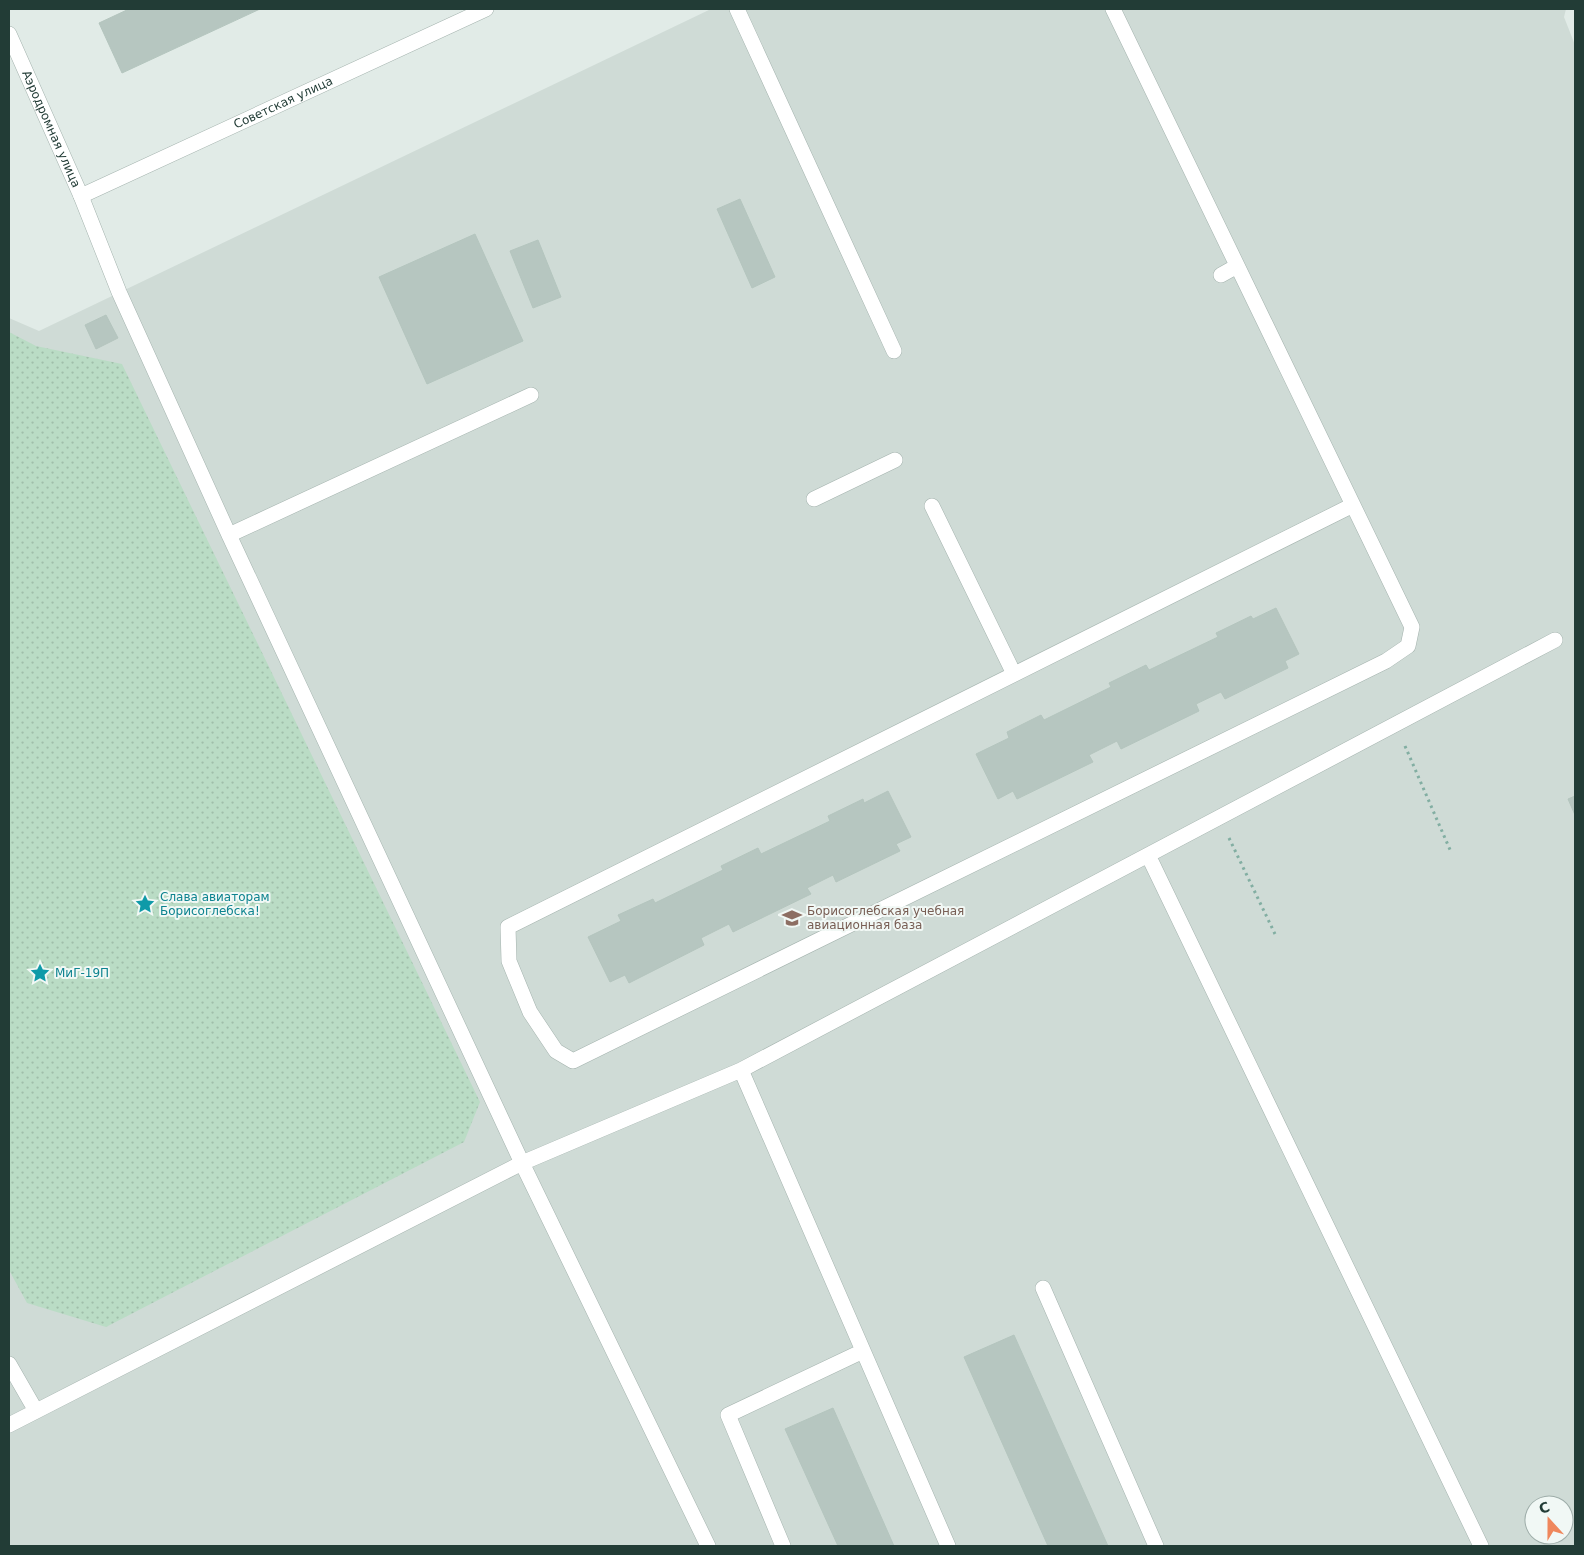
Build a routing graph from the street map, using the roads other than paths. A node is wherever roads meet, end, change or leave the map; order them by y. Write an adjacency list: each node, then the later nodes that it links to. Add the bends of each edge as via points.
1 (486, 9): 5 (street, Советская улица)
2 (737, 9): 8 (street)
3 (1113, 9): 6 (street)
4 (9, 34): 5 (street, Аэродромная улица)
5 (81, 196): 14 (street, Аэродромная улица, via 119,292)
6 (1237, 266): 7 (street); 12 (street)
7 (1221, 275)
8 (894, 351)
9 (532, 395): 14 (street)
10 (895, 460): 11 (street)
11 (814, 499)
12 (1353, 505): 16 (street); 16 (street, via 1412,627 1408,646 1386,661 573,1061 556,1051 530,1012 509,962 508,927)
13 (932, 506): 16 (street)
14 (229, 535): 19 (street, Аэродромная улица)
15 (1555, 640): 17 (street)
16 (1014, 674)
17 (1148, 855): 18 (street); 29 (street)
18 (740, 1070): 19 (street); 21 (street)
19 (522, 1163): 23 (street); 25 (street, Аэродромная улица)
20 (1043, 1288): 28 (street)
21 (863, 1351): 26 (street, via 728,1415); 27 (street)
22 (9, 1364): 23 (street)
23 (36, 1411): 24 (street)
24 (9, 1425)
25 (708, 1546)
26 (783, 1546)
27 (948, 1546)
28 (1156, 1546)
29 (1481, 1546)

